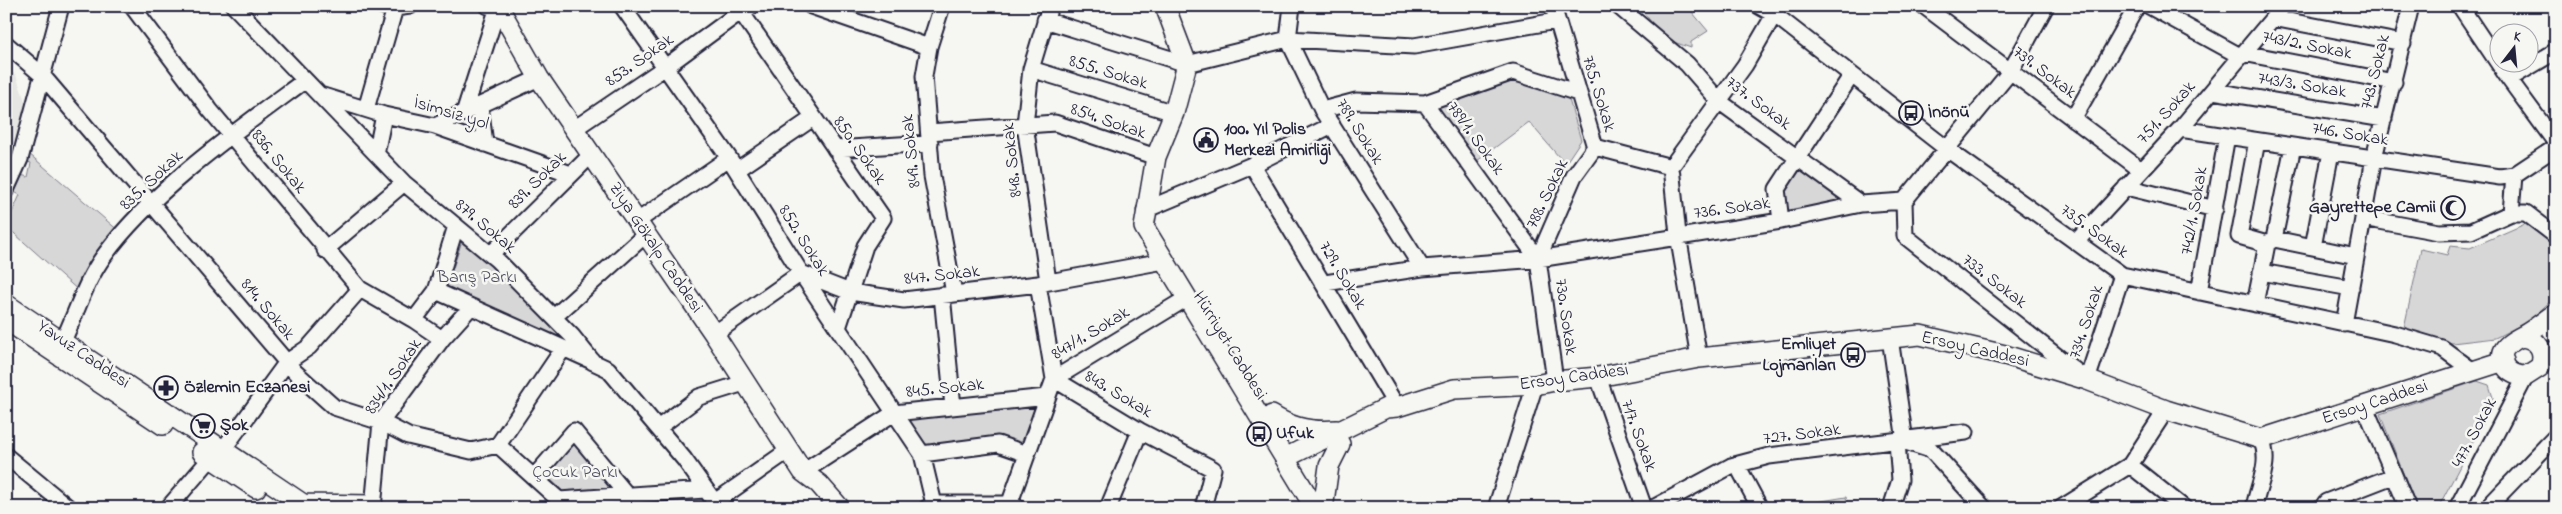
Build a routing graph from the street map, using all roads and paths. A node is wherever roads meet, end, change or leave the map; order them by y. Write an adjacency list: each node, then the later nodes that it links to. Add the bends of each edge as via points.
1 (61, 6): 37 (street)
2 (132, 6): 62 (street, 836. Sokak)
3 (234, 6): 41 (street, 879. Sokak)
4 (488, 6): 19 (street)
5 (622, 6): 34 (street, 852. Sokak)
6 (810, 6): 22 (street)
7 (942, 6): 30 (street, 849. Sokak)
8 (1165, 6): 33 (main road)
9 (1292, 6): 27 (street)
10 (1618, 6): 23 (street, 737. Sokak)
11 (1759, 6): 21 (street, 735. Sokak)
12 (1924, 6): 36 (street, 739. Sokak)
13 (2046, 6): 36 (street)
14 (2137, 6): 55 (street)
15 (2149, 6): 32 (street, 743/2. Sokak)
16 (2411, 6): 28 (street, 743. Sokak)
17 (2460, 6): 40 (street)
18 (396, 7): 49 (street)
19 (498, 7): 39 (main road, Ziya Gökalp Caddesi); 51 (street)
20 (743, 8): 34 (street, 853. Sokak); 54 (street, 850. Sokak)
21 (1776, 11): 38 (street, 735. Sokak); 46 (street)
22 (847, 12): 30 (street)
23 (1636, 12): 46 (street, 737. Sokak)
24 (2278, 12): 28 (street); 32 (street, 751. Sokak)
25 (1048, 13): 33 (street); 35 (street, 848. Sokak)
26 (1554, 14): 27 (street, via 1414,46); 44 (street, 785. Sokak)
27 (1288, 39): 33 (street); 50 (street, 789. Sokak)
28 (2403, 43): 42 (street, 743. Sokak)
29 (6, 44): 37 (street, 814. Sokak)
30 (929, 47): 64 (street, 849. Sokak, via 924,76)
31 (2556, 51): 40 (street)
32 (2242, 54): 42 (street, 743/2. Sokak); 43 (street, 751. Sokak)
33 (1187, 64): 52 (main road, Hürriyet Caddesi)
34 (664, 68): 61 (street, 853. Sokak); 79 (street, 852. Sokak)
35 (1031, 69): 52 (street, 855. Sokak); 59 (street, 848. Sokak)
36 (2010, 72): 55 (street, 739. Sokak); 72 (street)
37 (42, 75): 87 (street, via 20,159); 89 (street, 814. Sokak)
38 (1851, 76): 72 (street, 735. Sokak); 76 (street)
39 (539, 78): 48 (street); 61 (main road, Ziya Gökalp Caddesi)
40 (2509, 79): 66 (street)
41 (304, 81): 45 (street, 879. Sokak); 62 (street, 835. Sokak)
42 (2394, 82): 56 (street, 743. Sokak)
43 (2213, 91): 56 (street, 743/3. Sokak); 60 (street, 751. Sokak)
44 (1578, 93): 47 (street, via 1513,72); 69 (street, 785. Sokak)
45 (319, 95): 49 (street, İsimsiz yol); 74 (street, 879. Sokak)
46 (1720, 102): 76 (street, 737. Sokak); 81 (street)
47 (1425, 103): 50 (street, 789/1. Sokak, via 1356,101); 106 (street, 789/1. Sokak)
48 (480, 105): 51 (street); 67 (street)
49 (366, 109): 53 (street, İsimsiz yol)
50 (1322, 110): 57 (street, 789. Sokak)
51 (464, 113): 58 (street)
52 (1174, 113): 77 (main road, Hürriyet Caddesi)
53 (384, 115): 58 (street, İsimsiz yol); 74 (street)
54 (813, 118): 71 (street, 850. Sokak); 79 (street)
55 (2073, 119): 82 (street, 739. Sokak)
56 (2384, 119): 78 (street, 743. Sokak)
57 (1332, 125): 80 (street); 108 (street, 789. Sokak)
58 (435, 126): 67 (street, İsimsiz yol)
59 (1025, 126): 64 (street, 854. Sokak); 77 (street, 854. Sokak, via 1055,123); 112 (street, 848. Sokak)
60 (2180, 129): 63 (street, 746. Sokak); 82 (street, 751. Sokak)
61 (574, 130): 75 (main road, Ziya Gökalp Caddesi)
62 (232, 135): 89 (street, 835. Sokak); 103 (street, 836. Sokak)
63 (2227, 136): 65 (street, 746. Sokak); 91 (street, 742/1. Sokak)
64 (929, 138): 71 (street, 854. Sokak); 119 (street, 849. Sokak)
65 (2257, 141): 68 (street, 746. Sokak); 101 (street, via 2239,236)
66 (2556, 143)
67 (485, 144): 83 (street, İsimsiz yol)
68 (2293, 146): 73 (street, 746. Sokak); 101 (street)
69 (1595, 147): 81 (street, 785. Sokak); 106 (street, 788. Sokak, via 1574,176)
70 (2556, 147): 84 (street)
71 (835, 149): 117 (street, 850. Sokak, via 883,218 865,246)
72 (1947, 149): 88 (street); 100 (street, 735. Sokak)
73 (2331, 152): 78 (street, 746. Sokak); 102 (street)
74 (376, 154): 85 (street, 879. Sokak)
75 (591, 155): 83 (street, 839. Sokak); 97 (main road, Ziya Gökalp Caddesi)
76 (1797, 156): 90 (street, 737. Sokak); 95 (street, via 1778,189)
77 (1156, 157): 92 (main road, Hürriyet Caddesi)
78 (2374, 158): 84 (street, 746. Sokak, via 2483,175); 94 (street, 743. Sokak)
79 (733, 164): 97 (street); 110 (street, 852. Sokak)
80 (1252, 165): 92 (street); 113 (street, 729. Sokak)
81 (1671, 167): 98 (street)
82 (2141, 170): 86 (street, 751. Sokak)
83 (571, 174): 104 (street, 839. Sokak)
84 (2514, 175): 93 (street)
85 (404, 184): 96 (street, 879. Sokak); 103 (street)
86 (2126, 187): 91 (street); 100 (street, 751. Sokak)
87 (6, 190)
88 (1904, 201): 90 (street, 736. Sokak); 145 (street, 733. Sokak, via 1905,236)
89 (151, 203): 135 (street, 835. Sokak, via 104,256); 139 (street, 814. Sokak)
90 (1861, 204): 95 (street, 736. Sokak)
91 (2215, 209): 118 (street, 742/1. Sokak)
92 (1145, 210): 107 (main road, Hürriyet Caddesi, via 1144,227); 155 (main road, Hürriyet Caddesi)
93 (2511, 213): 94 (street, via 2471,231 2439,232); 99 (street, via 2526,213)
94 (2363, 218): 105 (street, 743. Sokak)
95 (1782, 221): 98 (street, 736. Sokak)
96 (456, 226): 104 (street, 879. Sokak); 116 (street)
97 (640, 228): 125 (street); 130 (main road, Ziya Gökalp Caddesi)
98 (1678, 235): 106 (street, 736. Sokak); 137 (street)
99 (2556, 236)
100 (2076, 242): 111 (street, 735. Sokak)
101 (2270, 242): 102 (street); 109 (street)
102 (2313, 247): 105 (street)
103 (326, 250): 115 (street, 836. Sokak)
104 (491, 254): 125 (street, 879. Sokak)
105 (2356, 256): 114 (street, 743. Sokak)
106 (1538, 258): 108 (street, 736. Sokak); 146 (street, 730. Sokak)
107 (1164, 261): 112 (street, 847. Sokak); 120 (main road, Hürriyet Caddesi)
108 (1422, 268): 113 (street, 736. Sokak)
109 (2261, 272): 114 (street); 122 (street)
110 (801, 273): 117 (street, 847. Sokak); 129 (street, 852. Sokak); 130 (street)
111 (2122, 275): 118 (street, 735. Sokak); 145 (street, 734. Sokak)
112 (1043, 283): 119 (street, 847. Sokak); 144 (street)
113 (1325, 283): 151 (street, 729. Sokak)
114 (2350, 288): 128 (street, 743. Sokak)
115 (360, 289): 127 (street, 836. Sokak); 139 (street, via 309,347)
116 (436, 291): 123 (street); 127 (street)
117 (850, 292): 119 (street, 847. Sokak, via 904,300); 129 (street, 850. Sokak)
118 (2199, 292): 122 (street, 735. Sokak)
119 (948, 294): 150 (street, 849. Sokak)
120 (1187, 298): 144 (street, 847/1. Sokak); 170 (main road, Hürriyet Caddesi)
121 (6, 304): 135 (main road, Yavuz Caddesi)
122 (2255, 304): 128 (street, 735. Sokak)
123 (470, 308): 134 (street, 834/1. Sokak); 136 (street)
124 (2556, 313): 132 (main road)
125 (554, 317): 140 (street, 879. Sokak)
126 (6, 320): 166 (main road, Yavuz Caddesi)
127 (414, 320): 134 (street, 836. Sokak)
128 (2344, 324): 141 (street, 735. Sokak, via 2442,348)
129 (838, 328): 154 (street, 852. Sokak)
130 (714, 334): 147 (main road, Ziya Gökalp Caddesi)
131 (2551, 335): 132 (main road, via 2534,340); 142 (main road, via 2540,366)
132 (2522, 337): 138 (main road, via 2506,347)
133 (1890, 338): 137 (main road, Ersoy Caddesi); 145 (main road, Ersoy Caddesi, via 1920,335 2005,355); 162 (street)
134 (442, 339): 156 (street, 834/1. Sokak)
135 (63, 341): 166 (main road, Yavuz Caddesi)
136 (563, 349): 140 (street); 164 (street)
137 (1699, 358): 143 (main road, Ersoy Caddesi)
138 (2504, 361): 141 (main road, Ersoy Caddesi); 142 (main road, via 2514,374)
139 (287, 362): 156 (street, 814. Sokak, via 334,407); 166 (street)
140 (593, 362): 157 (street, 879. Sokak, via 608,369)
141 (2473, 371): 152 (main road, Ersoy Caddesi)
142 (2526, 376): 202 (street, 477. Sokak)
143 (1598, 377): 146 (main road, Ersoy Caddesi); 192 (street, 717. Sokak)
144 (1054, 379): 149 (street, 847/1. Sokak); 158 (street, 843. Sokak)
145 (2087, 380): 153 (main road, Ersoy Caddesi)
146 (1555, 381): 148 (main road, Ersoy Caddesi)
147 (744, 383): 157 (street, via 699,397); 165 (main road, Ziya Gökalp Caddesi)
148 (1535, 385): 151 (main road, Ersoy Caddesi, via 1454,389); 191 (street)
149 (1047, 397): 150 (street, 845. Sokak); 168 (street, 847/1. Sokak)
150 (953, 407): 154 (street, 845. Sokak)
151 (1397, 407): 160 (main road, Ersoy Caddesi, via 1386,408)
152 (2365, 407): 161 (main road, Ersoy Caddesi); 174 (street)
153 (2166, 410): 161 (main road, Ersoy Caddesi); 172 (street)
154 (894, 413): 167 (street, 852. Sokak); 173 (street, 845. Sokak)
155 (1272, 414): 160 (main road, Ersoy Caddesi, via 1288,424); 170 (main road, Hürriyet Caddesi)
156 (381, 422): 164 (street, 814. Sokak, via 408,436 471,451); 181 (street, 834/1. Sokak)
157 (658, 428): 178 (street, 879. Sokak)
158 (1140, 431): 189 (street); 190 (street, 843. Sokak, via 1213,469)
159 (1966, 432): 162 (street, 727. Sokak)
160 (1340, 437): 170 (main road, Ersoy Caddesi); 183 (main road, via 1329,466)
161 (2261, 439): 199 (street, via 2265,447 2265,474)
162 (1901, 442): 171 (street, 727. Sokak, via 1769,456); 195 (street, via 1900,480); 196 (street, via 1931,450)
163 (2553, 444): 203 (street)
164 (498, 445): 175 (street)
165 (789, 450): 173 (main road, Ziya Gökalp Caddesi); 178 (street)
166 (217, 454): 180 (main road, Yavuz Caddesi); 186 (street)
167 (922, 454): 168 (street, via 998,444); 182 (street, 852. Sokak)
168 (1027, 454): 184 (street, 847/1. Sokak)
169 (6, 456): 185 (street)
170 (1293, 461): 183 (main road, Hürriyet Caddesi)
171 (1737, 464): 193 (street, 727. Sokak); 194 (street)
172 (2130, 465): 197 (street); 198 (street)
173 (803, 472): 176 (main road, Ziya Gökalp Caddesi)
174 (2393, 476): 200 (street, via 2326,502); 201 (street)
175 (534, 478): 177 (street, via 574,431); 179 (street)
176 (819, 484): 187 (main road, Ziya Gökalp Caddesi); 188 (main road, Ziya Gökalp Caddesi)
177 (628, 495): 178 (street); 179 (street)
178 (713, 500)
179 (559, 504)
180 (300, 506): 181 (main road)
181 (373, 506)
182 (930, 506): 184 (street)
183 (1322, 506)
184 (1012, 507)
185 (68, 508)
186 (168, 508)
187 (834, 508)
188 (840, 508)
189 (1108, 508)
190 (1203, 508)
191 (1496, 508)
192 (1644, 508)
193 (1653, 508)
194 (1760, 508)
195 (1891, 508)
196 (1984, 508)
197 (2061, 508)
198 (2184, 508)
199 (2254, 508)
200 (2322, 508)
201 (2408, 508)
202 (2457, 508)
203 (2487, 508)

